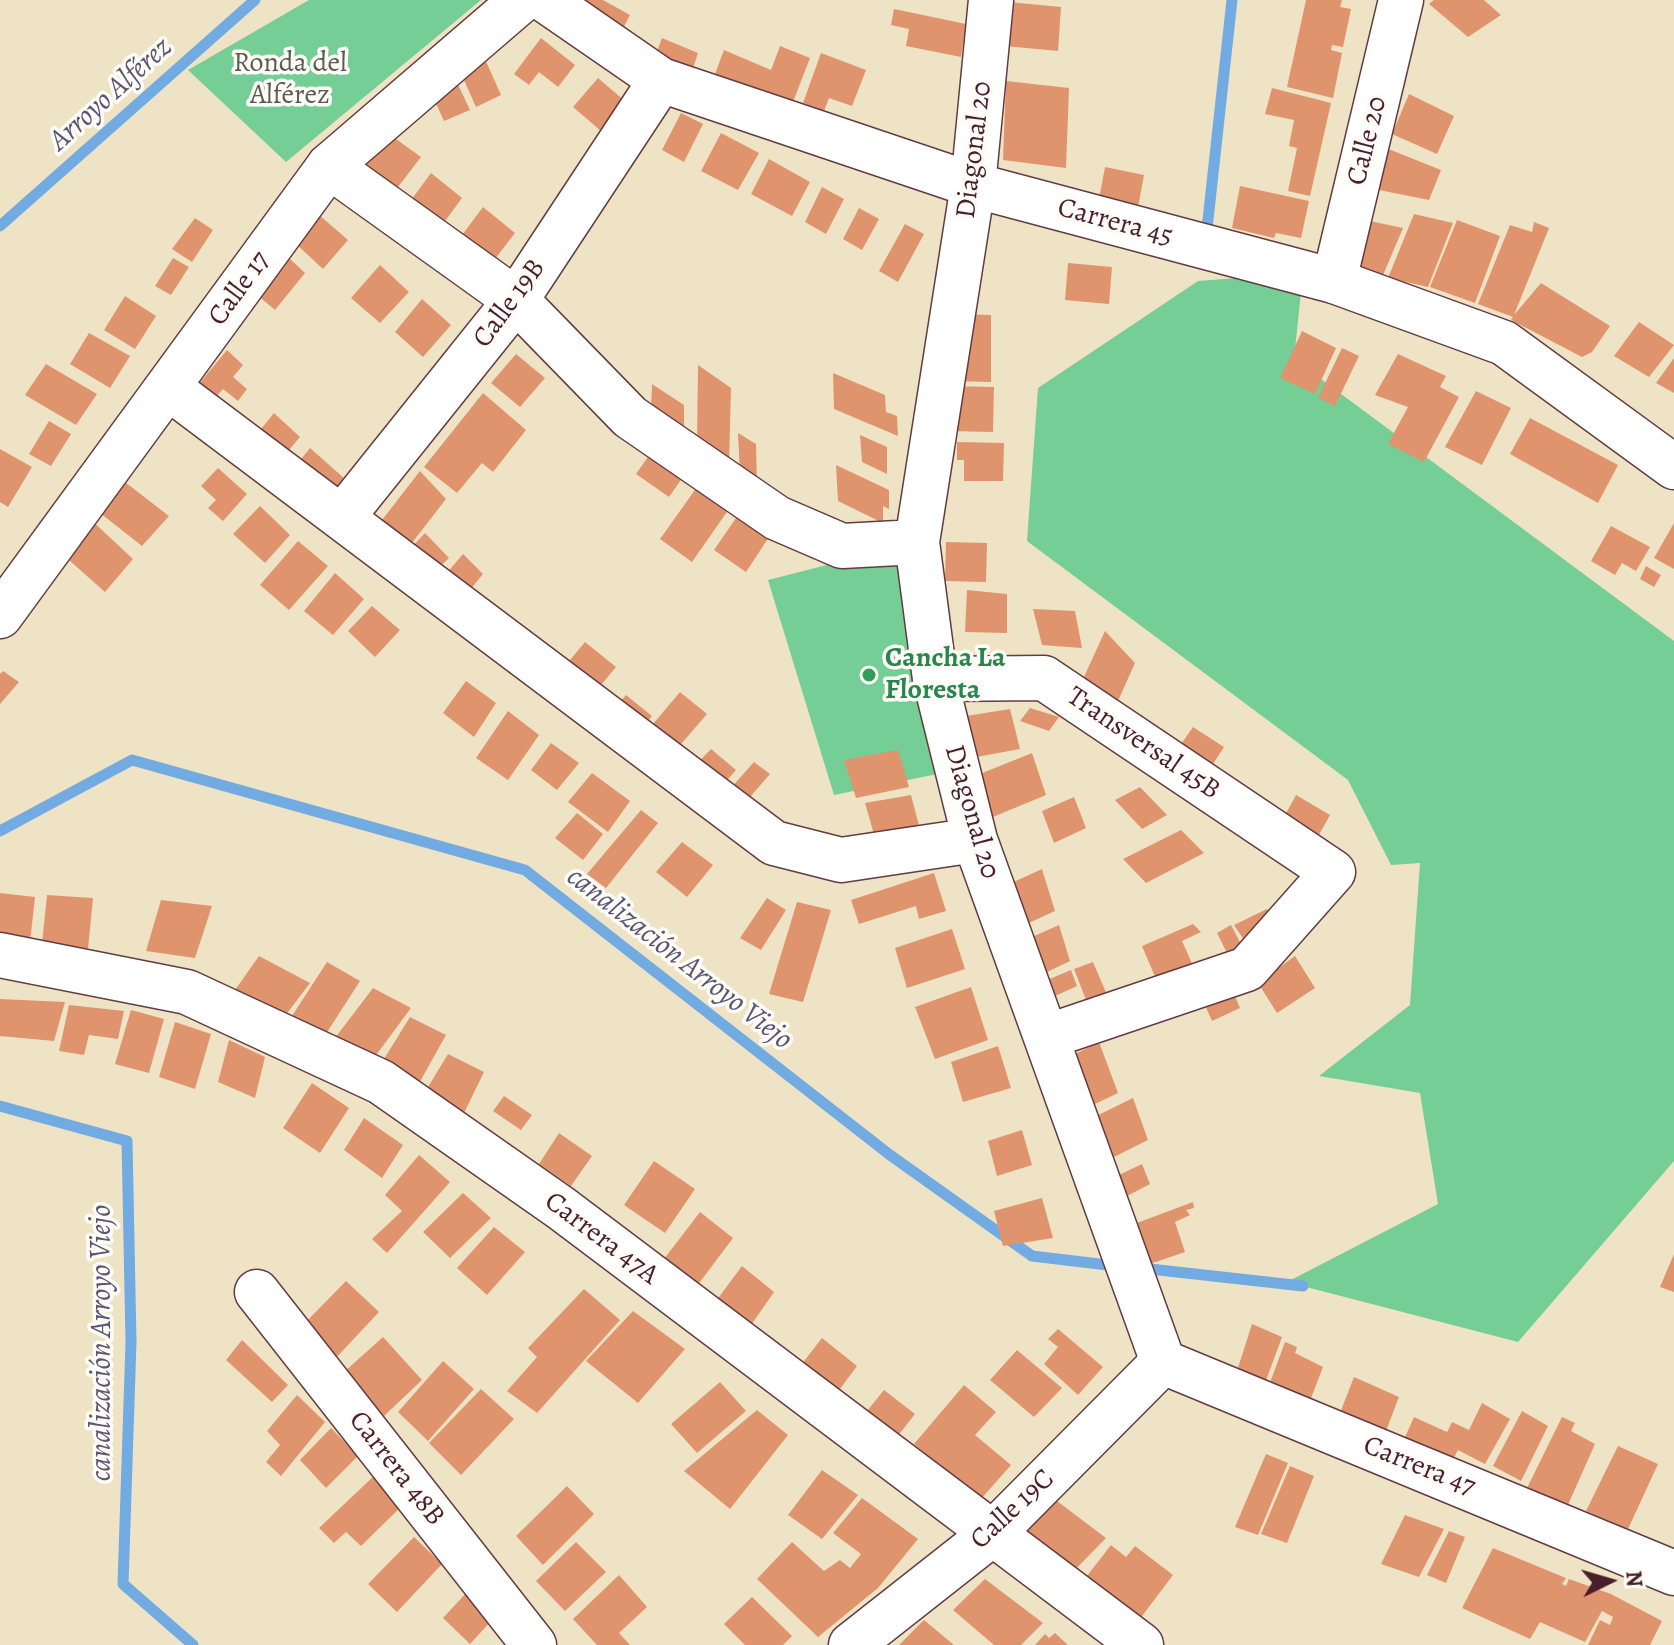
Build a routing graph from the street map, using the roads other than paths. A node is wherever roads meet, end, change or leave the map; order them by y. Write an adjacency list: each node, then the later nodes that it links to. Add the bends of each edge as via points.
1 (522, 0): 6 (street, Calle 17)
2 (545, 0): 5 (street, Carrera 45)
3 (991, 0): 7 (street, Diagonal 20)
4 (1401, 0): 8 (street, Calle 20)
5 (661, 80): 7 (street, Carrera 45); 9 (street, Calle 19B)
6 (329, 166): 9 (street); 10 (street, Calle 17)
7 (973, 185): 8 (street, Carrera 45); 13 (street, Diagonal 20)
8 (1334, 281): 11 (street, Carrera 45, via 1504,343)
9 (516, 300): 12 (street, Calle 19B); 13 (street, via 630,417 777,518 842,546)
10 (169, 388): 12 (street); 14 (street, Calle 17)
11 (1674, 467)
12 (343, 516): 16 (street, via 774,843 841,860)
13 (917, 542): 15 (street, Diagonal 20)
14 (0, 616)
15 (935, 679): 16 (street, Diagonal 20); 18 (street, Transversal 45B, via 1044,678 1333,872 1247,969)
16 (975, 840): 18 (street, Diagonal 20)
17 (0, 955): 21 (street, Carrera 47A, via 187,992 381,1082 561,1208)
18 (1046, 1037): 20 (street, Diagonal 20)
19 (257, 1292): 23 (street, Carrera 48B)
20 (1163, 1362): 21 (street, Calle 19C); 22 (street, Carrera 47)
21 (992, 1534): 24 (street, Calle 19C); 25 (street, Carrera 47A)
22 (1674, 1573)
23 (534, 1645)
24 (851, 1645)
25 (1141, 1645)

